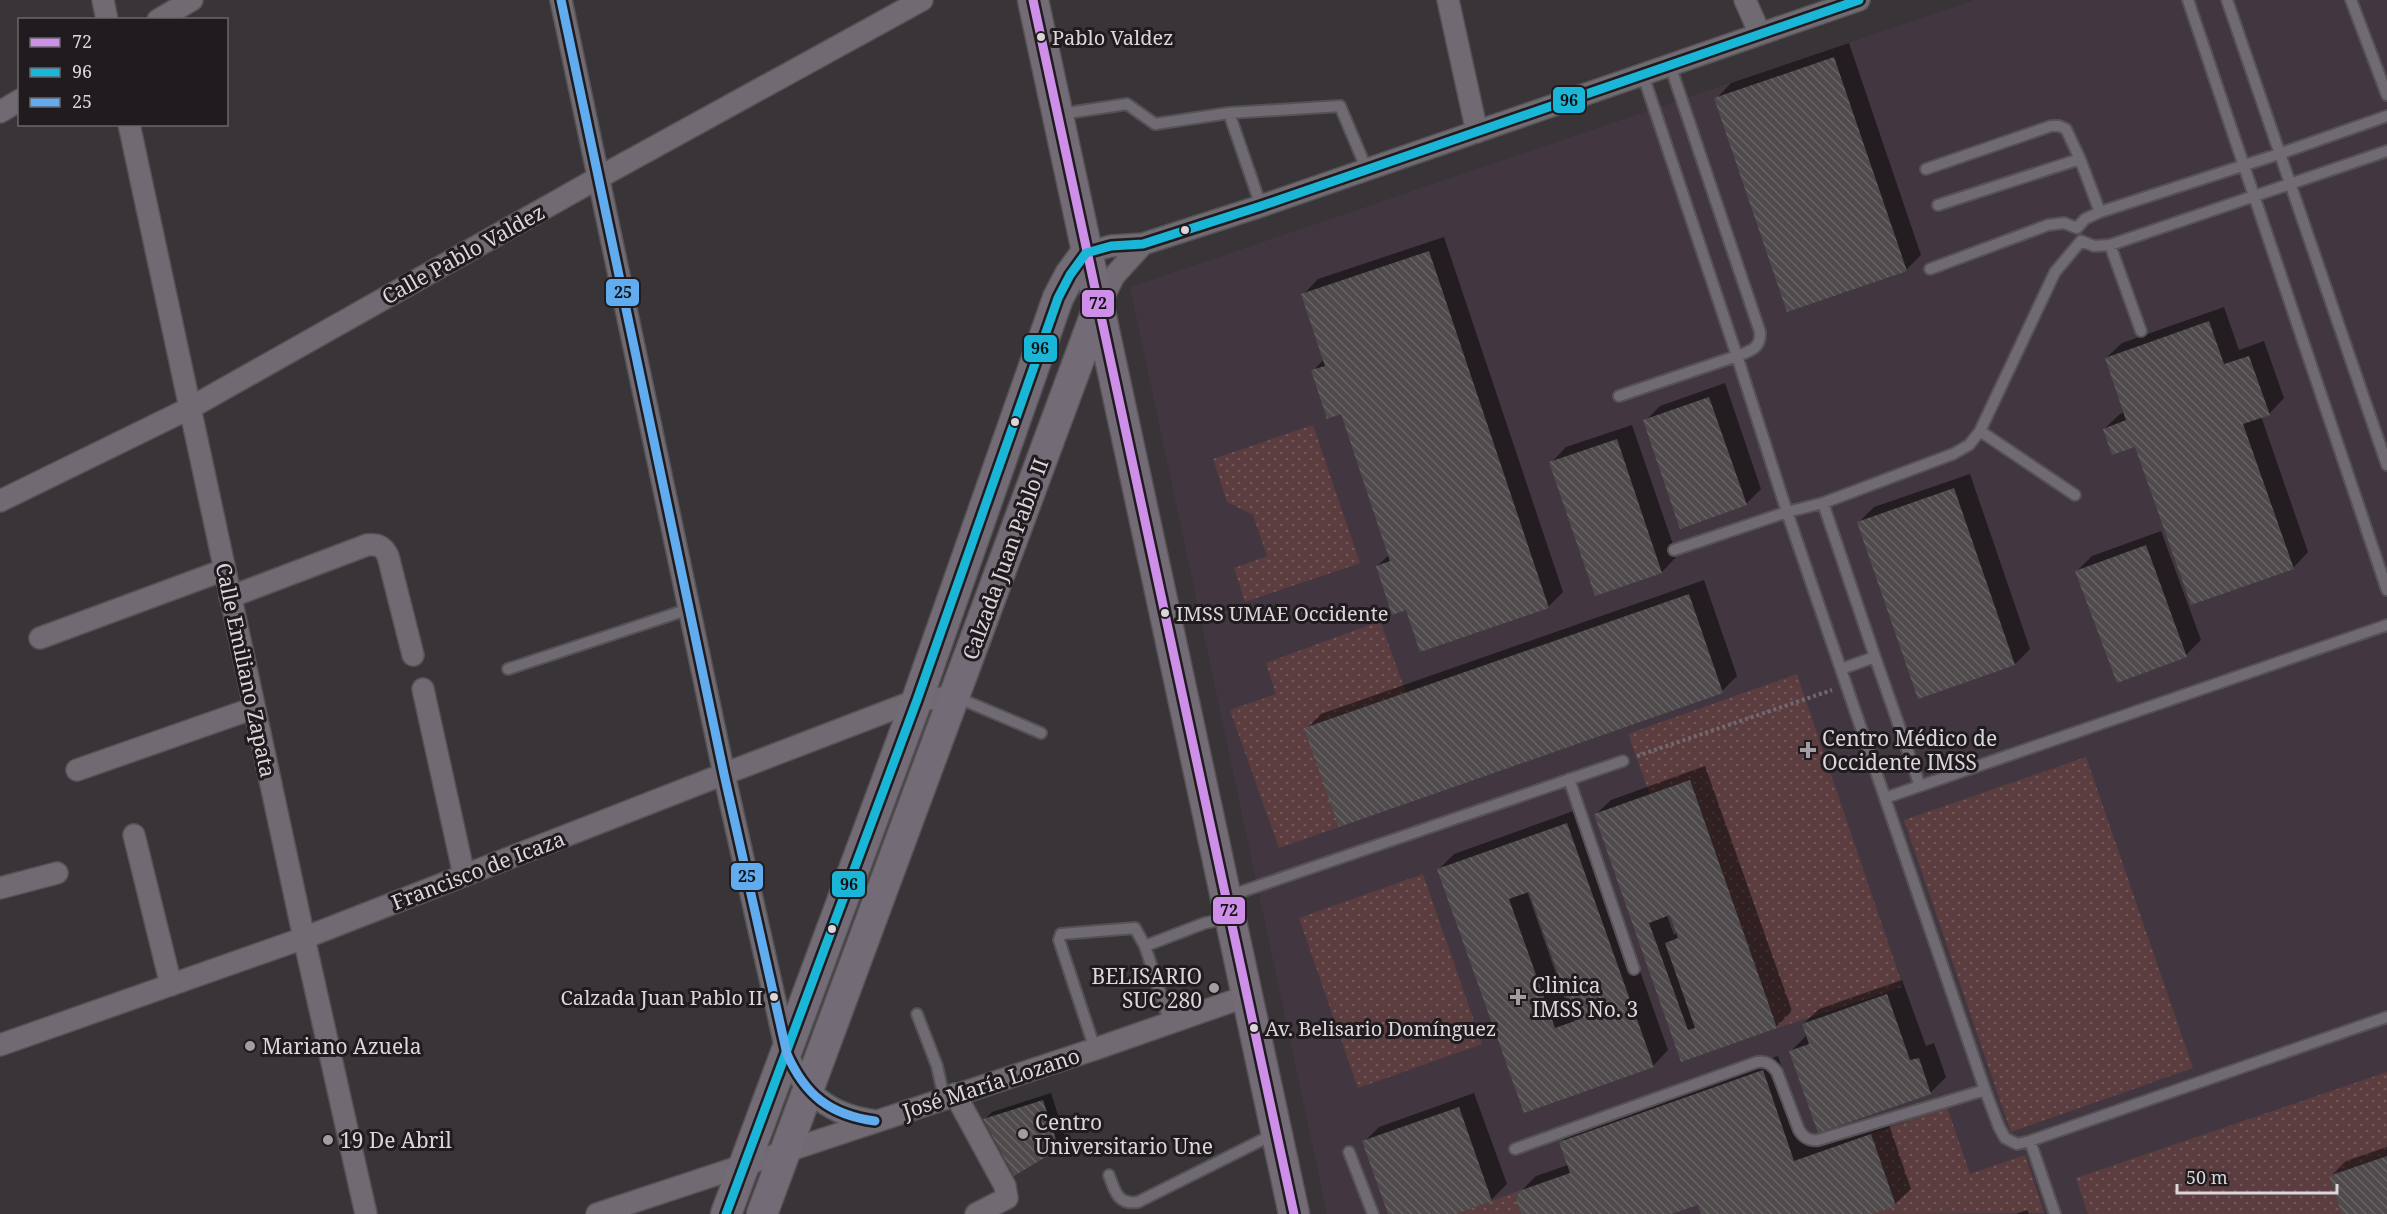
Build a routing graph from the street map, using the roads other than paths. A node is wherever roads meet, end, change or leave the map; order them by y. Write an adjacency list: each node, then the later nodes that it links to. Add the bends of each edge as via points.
1 (103, 0): 12 (street)
2 (192, 0): 13 (street)
3 (561, 0): 31 (street)
4 (922, 0): 31 (street, Calle Pablo Valdez)
5 (1033, 0): 21 (main road)
6 (1448, 0): 24 (street)
7 (1745, 0): 14 (street)
8 (1859, 0): 14 (street)
9 (2188, 0): 28 (lane)
10 (2227, 0): 26 (lane)
11 (2351, 0): 17 (lane)
12 (107, 18)
13 (161, 18)
14 (1760, 34): 15 (street)
15 (1670, 65): 16 (street); 45 (lane, via 1760,332 1757,347)
16 (1643, 75): 24 (street); 45 (lane)
17 (2387, 95)
18 (18, 101): 19 (street)
19 (0, 112)
20 (1229, 113): 21 (lane, via 1155,124 1127,104); 30 (lane, via 1340,106); 35 (lane)
21 (1058, 114): 41 (main road)
22 (2387, 116): 26 (lane)
23 (129, 126): 47 (street, Calle Emiliano Zapata)
24 (1477, 132): 30 (street)
25 (2387, 152): 32 (lane)
26 (2279, 154): 28 (lane); 32 (lane)
27 (2080, 159): 29 (lane, via 2066,129 2051,126); 34 (lane); 36 (lane)
28 (2243, 164): 33 (lane); 36 (lane)
29 (1926, 169)
30 (1367, 170): 35 (street)
31 (598, 178): 47 (street, Calle Pablo Valdez); 58 (street)
32 (2289, 184): 33 (lane); 49 (lane)
33 (2254, 197): 40 (lane); 56 (lane)
34 (1938, 205)
35 (1261, 206): 39 (street)
36 (2100, 212): 37 (lane)
37 (2077, 228): 38 (lane); 42 (lane, via 2048,225)
38 (2081, 241): 40 (lane, via 2094,246); 48 (lane, via 2055,272)
39 (1143, 244): 41 (street, via 1111,246); 43 (street, via 1114,276)
40 (2110, 245): 44 (lane)
41 (1086, 253): 43 (main road); 67 (main road, Calzada Juan Pablo II, via 1058,298)
42 (1929, 269)
43 (1098, 308): 66 (main road, Calzada Juan Pablo II); 80 (main road)
44 (2141, 331)
45 (1737, 356): 46 (lane); 53 (lane)
46 (1618, 396)
47 (190, 408): 51 (street, Calle Pablo Valdez); 55 (street, Calle Emiliano Zapata)
48 (1980, 431): 50 (lane); 52 (lane, via 1953,454)
49 (2387, 465)
50 (2075, 495)
51 (0, 501)
52 (1823, 503): 53 (lane); 62 (lane)
53 (1787, 512): 54 (lane); 64 (lane)
54 (1674, 550)
55 (224, 570): 57 (street, Calle Emiliano Zapata); 60 (street)
56 (2387, 590)
57 (230, 597): 61 (street, via 376,544 388,556); 68 (street, Calle Emiliano Zapata)
58 (689, 609): 63 (lane); 72 (street)
59 (2387, 625): 74 (lane)
60 (40, 638)
61 (413, 655)
62 (1875, 657): 64 (lane); 74 (lane)
63 (508, 669)
64 (1841, 669): 75 (lane)
65 (423, 689): 78 (street)
66 (954, 697): 67 (street, Francisco de Icaza); 69 (lane); 92 (main road, Calzada Juan Pablo II)
67 (917, 700): 72 (street, Francisco de Icaza); 91 (main road, Calzada Juan Pablo II)
68 (254, 708): 71 (street); 81 (street, Calle Emiliano Zapata)
69 (1041, 733)
70 (1623, 761): 73 (lane)
71 (77, 770)
72 (724, 774): 78 (street, Francisco de Icaza); 91 (street)
73 (1569, 779): 80 (lane); 83 (lane)
74 (1920, 786): 75 (lane)
75 (1885, 798): 93 (lane)
76 (134, 835): 84 (street)
77 (57, 873): 79 (street)
78 (464, 875): 81 (street, Francisco de Icaza)
79 (0, 888)
80 (1228, 907): 82 (lane, via 1205,923); 85 (main road)
81 (304, 938): 84 (street, Francisco de Icaza); 103 (street, Calle Emiliano Zapata)
82 (1145, 946): 88 (lane); 90 (lane, via 1135,928 1061,934 1059,939)
83 (1634, 969)
84 (171, 985): 89 (street, Francisco de Icaza)
85 (1247, 996): 88 (street, José María Lozano); 96 (main road)
86 (917, 1014): 94 (lane)
87 (2387, 1017): 97 (lane)
88 (1170, 1023): 90 (street, José María Lozano)
89 (0, 1045)
90 (1095, 1049): 94 (street, José María Lozano)
91 (787, 1054): 92 (street); 101 (main road, Calzada Juan Pablo II)
92 (808, 1090): 95 (street, via 838,1112); 99 (main road, Calzada Juan Pablo II)
93 (1985, 1090): 97 (lane, via 2005,1138 2017,1144); 98 (lane, via 1810,1140 1799,1130 1777,1072 1772,1065 1757,1062)
94 (949, 1096): 95 (street, José María Lozano); 107 (street, via 1005,1186 1007,1198)
95 (875, 1121): 99 (street, José María Lozano)
96 (1277, 1133): 102 (lane, via 1138,1202 1120,1201); 108 (main road)
97 (2030, 1141): 110 (lane)
98 (1515, 1149)
99 (786, 1151): 101 (street, José María Lozano); 106 (main road, Calzada Juan Pablo II)
100 (1349, 1152): 109 (lane)
101 (745, 1165): 104 (street, José María Lozano); 105 (main road, Calzada Juan Pablo II)
102 (1109, 1175)
103 (366, 1214)
104 (597, 1214)
105 (726, 1214)
106 (762, 1214)
107 (976, 1214)
108 (1294, 1214)
109 (1373, 1214)
110 (2055, 1214)

